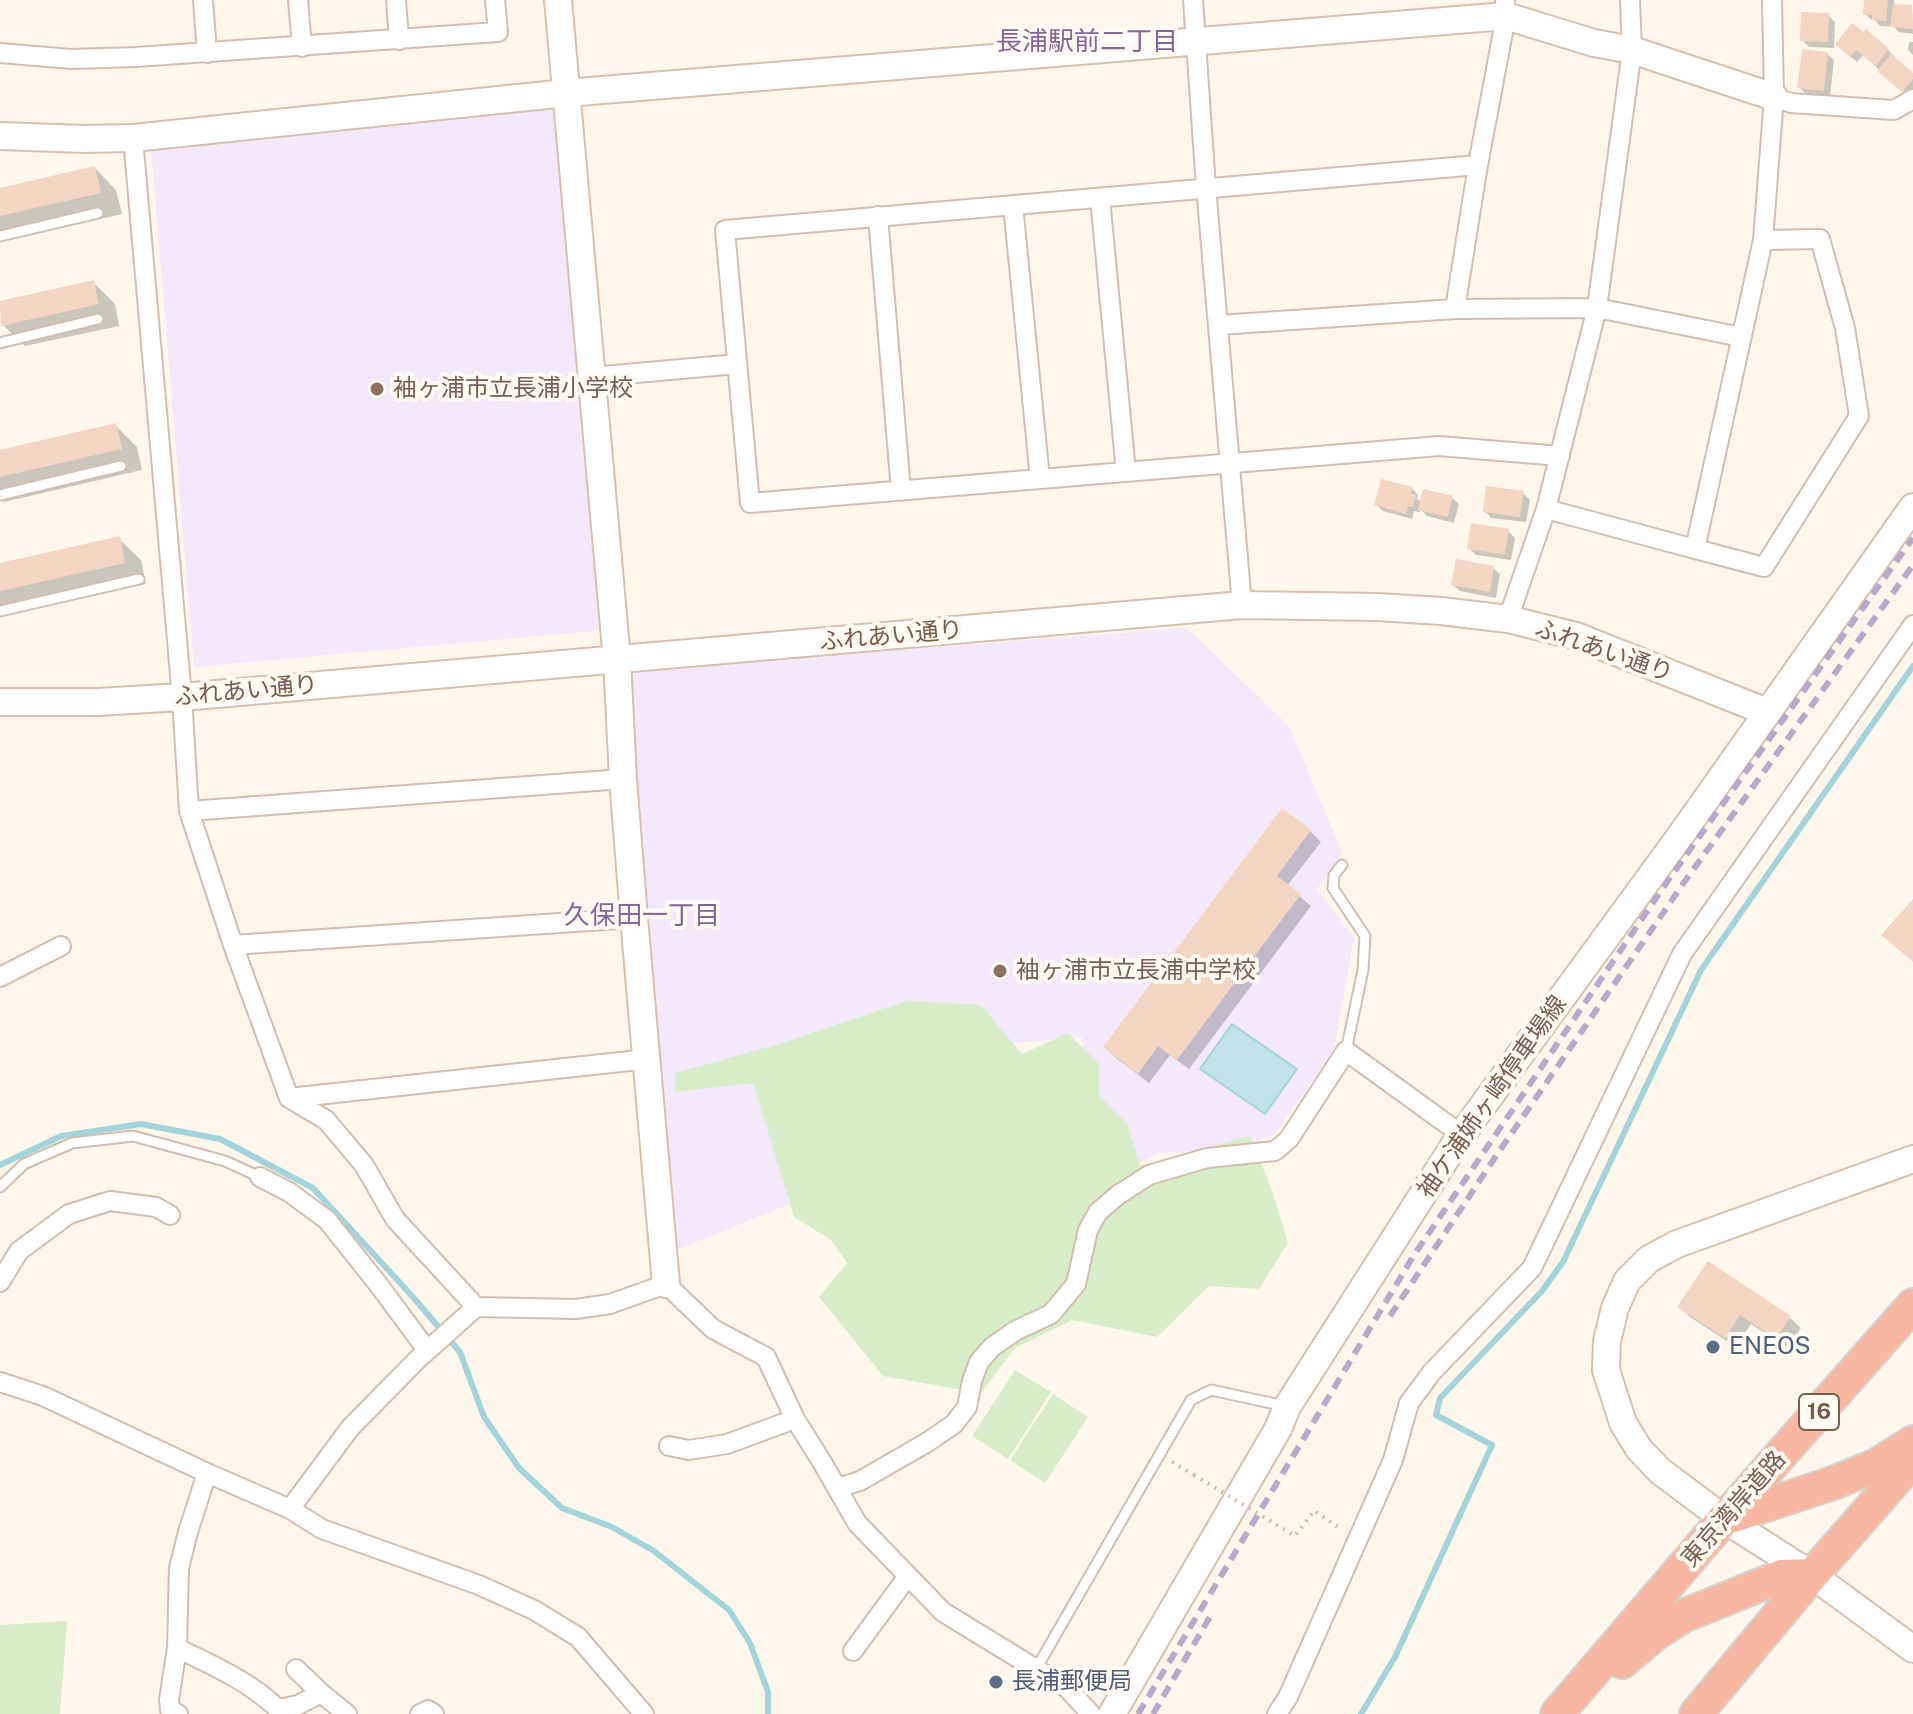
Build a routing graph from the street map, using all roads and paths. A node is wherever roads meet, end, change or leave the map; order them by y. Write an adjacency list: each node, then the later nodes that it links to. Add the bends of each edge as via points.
1 (203, 0): 15 (street)
2 (298, 0): 12 (street)
3 (396, 0): 10 (street)
4 (495, 0): 10 (street, via 498,32)
5 (558, 0): 16 (street)
6 (1193, 0): 11 (street)
7 (1630, 0): 13 (street)
8 (1772, 0): 17 (street)
9 (1505, 8): 11 (street); 13 (street, via 1594,43); 21 (street)
10 (399, 40): 12 (street)
11 (1195, 42): 16 (street); 22 (street)
12 (302, 47): 15 (street)
13 (1632, 50): 17 (street); 29 (street)
14 (0, 53): 15 (street, via 71,59)
15 (207, 53)
16 (566, 93): 20 (street); 36 (street)
17 (1774, 97): 18 (street, via 1791,103 1894,110); 28 (street)
18 (1913, 99)
19 (0, 136): 20 (street)
20 (133, 138): 53 (street)
21 (1478, 165): 22 (street); 30 (street)
22 (1206, 187): 23 (street); 32 (street)
23 (1100, 198): 24 (street); 40 (street)
24 (1013, 205): 26 (street); 41 (street)
25 (98, 213): 27 (lane)
26 (878, 216): 35 (street, via 725,230); 42 (street)
27 (0, 236)
28 (1763, 240): 33 (street); 46 (street, via 1820,239 1845,328 1859,416 1764,567)
29 (1597, 308): 30 (street); 33 (street); 37 (street)
30 (1455, 309): 32 (street)
31 (98, 319): 34 (lane)
32 (1219, 325): 38 (street)
33 (1741, 337): 46 (street)
34 (0, 343)
35 (737, 364): 36 (street); 42 (street, via 750,503)
36 (592, 377): 52 (street)
37 (1560, 456): 38 (street, via 1439,446); 45 (street)
38 (1231, 462): 40 (street); 48 (street)
39 (121, 466): 43 (lane)
40 (1126, 472): 41 (street)
41 (1040, 479): 42 (street)
42 (901, 491)
43 (0, 495)
44 (1913, 507): 55 (street, 袖ケ浦姉ヶ崎停車場線)
45 (1546, 509): 46 (street); 50 (street)
46 (1695, 549)
47 (139, 579): 49 (lane)
48 (1242, 605): 50 (street, ふれあい通り, via 1378,607); 52 (street, ふれあい通り)
49 (0, 611)
50 (1508, 619): 55 (street, ふれあい通り, via 1576,636)
51 (1913, 625): 87 (street, via 1682,954 1532,1268 1418,1389)
52 (617, 660): 53 (street, ふれあい通り); 56 (street)
53 (182, 697): 54 (street, ふれあい通り); 57 (street)
54 (0, 702)
55 (1767, 712): 66 (street, 袖ケ浦姉ヶ崎停車場線)
56 (623, 779): 57 (street); 59 (street)
57 (189, 811): 60 (street)
58 (1342, 865): 63 (lane, via 1333,888 1365,936)
59 (634, 918): 60 (street); 64 (street)
60 (233, 945): 65 (street)
61 (61, 946): 62 (street)
62 (0, 977)
63 (1346, 1051): 66 (street); 84 (street, via 1289,1139 1275,1151 1207,1158 1149,1175 1108,1203 1088,1230 1076,1284 1051,1314 992,1347 979,1362 967,1407 954,1424 860,1481)
64 (648, 1059): 65 (street); 72 (street)
65 (289, 1098): 74 (street, via 326,1120 364,1165 395,1219)
66 (1462, 1135): 77 (street, 袖ケ浦姉ヶ崎停車場線)
67 (1913, 1159): 86 (street, via 1677,1244 1649,1259 1627,1281 1607,1341 1606,1370 1623,1423 1660,1471)
68 (260, 1177): 69 (lane, via 225,1161 133,1136 72,1143 24,1164); 75 (street, via 327,1220)
69 (0, 1187)
70 (170, 1215): 71 (street, via 156,1207 110,1201 69,1214 19,1251)
71 (0, 1282)
72 (666, 1284): 74 (street, via 610,1304 576,1309); 78 (street, via 713,1329 766,1357)
73 (1913, 1305): 86 (highway, 東京湾岸道路 / 16)
74 (476, 1307): 75 (street)
75 (427, 1350): 85 (street, via 350,1428)
76 (0, 1382): 83 (street, via 43,1396)
77 (1287, 1407): 81 (lane, via 1211,1390 1191,1400); 102 (street, 袖ケ浦姉ヶ崎停車場線)
78 (795, 1419): 80 (street, via 727,1444 689,1450); 84 (street)
79 (1913, 1442): 86 (highway, via 1877,1465 1833,1483)
80 (669, 1446)
81 (1158, 1454): 87 (path, bridge, via 1295,1536 1314,1511); 94 (lane)
82 (1913, 1460): 88 (highway)
83 (207, 1473): 85 (street); 90 (street, via 179,1568)
84 (837, 1488): 89 (street, via 857,1523)
85 (290, 1509): 100 (street, via 322,1529 534,1610 578,1637)
86 (1724, 1519): 88 (street); 104 (highway, 東京湾岸道路 / 16)
87 (1357, 1539): 103 (street)
88 (1812, 1575): 91 (street); 105 (highway, via 1782,1576 1683,1616 1627,1656); 106 (highway)
89 (908, 1576): 92 (street); 94 (street, via 943,1612)
90 (177, 1648): 95 (street, via 229,1673 278,1709); 96 (street, via 169,1700 170,1710)
91 (1913, 1649)
92 (853, 1651)
93 (296, 1669): 95 (street)
94 (1036, 1669): 101 (street, via 1067,1688)
95 (321, 1693): 97 (street)
96 (178, 1714)
97 (347, 1714)
98 (420, 1714): 99 (street)
99 (434, 1714)
100 (644, 1714)
101 (1091, 1714)
102 (1112, 1714)
103 (1277, 1714)
104 (1557, 1714)
105 (1573, 1714)
106 (1696, 1714)

